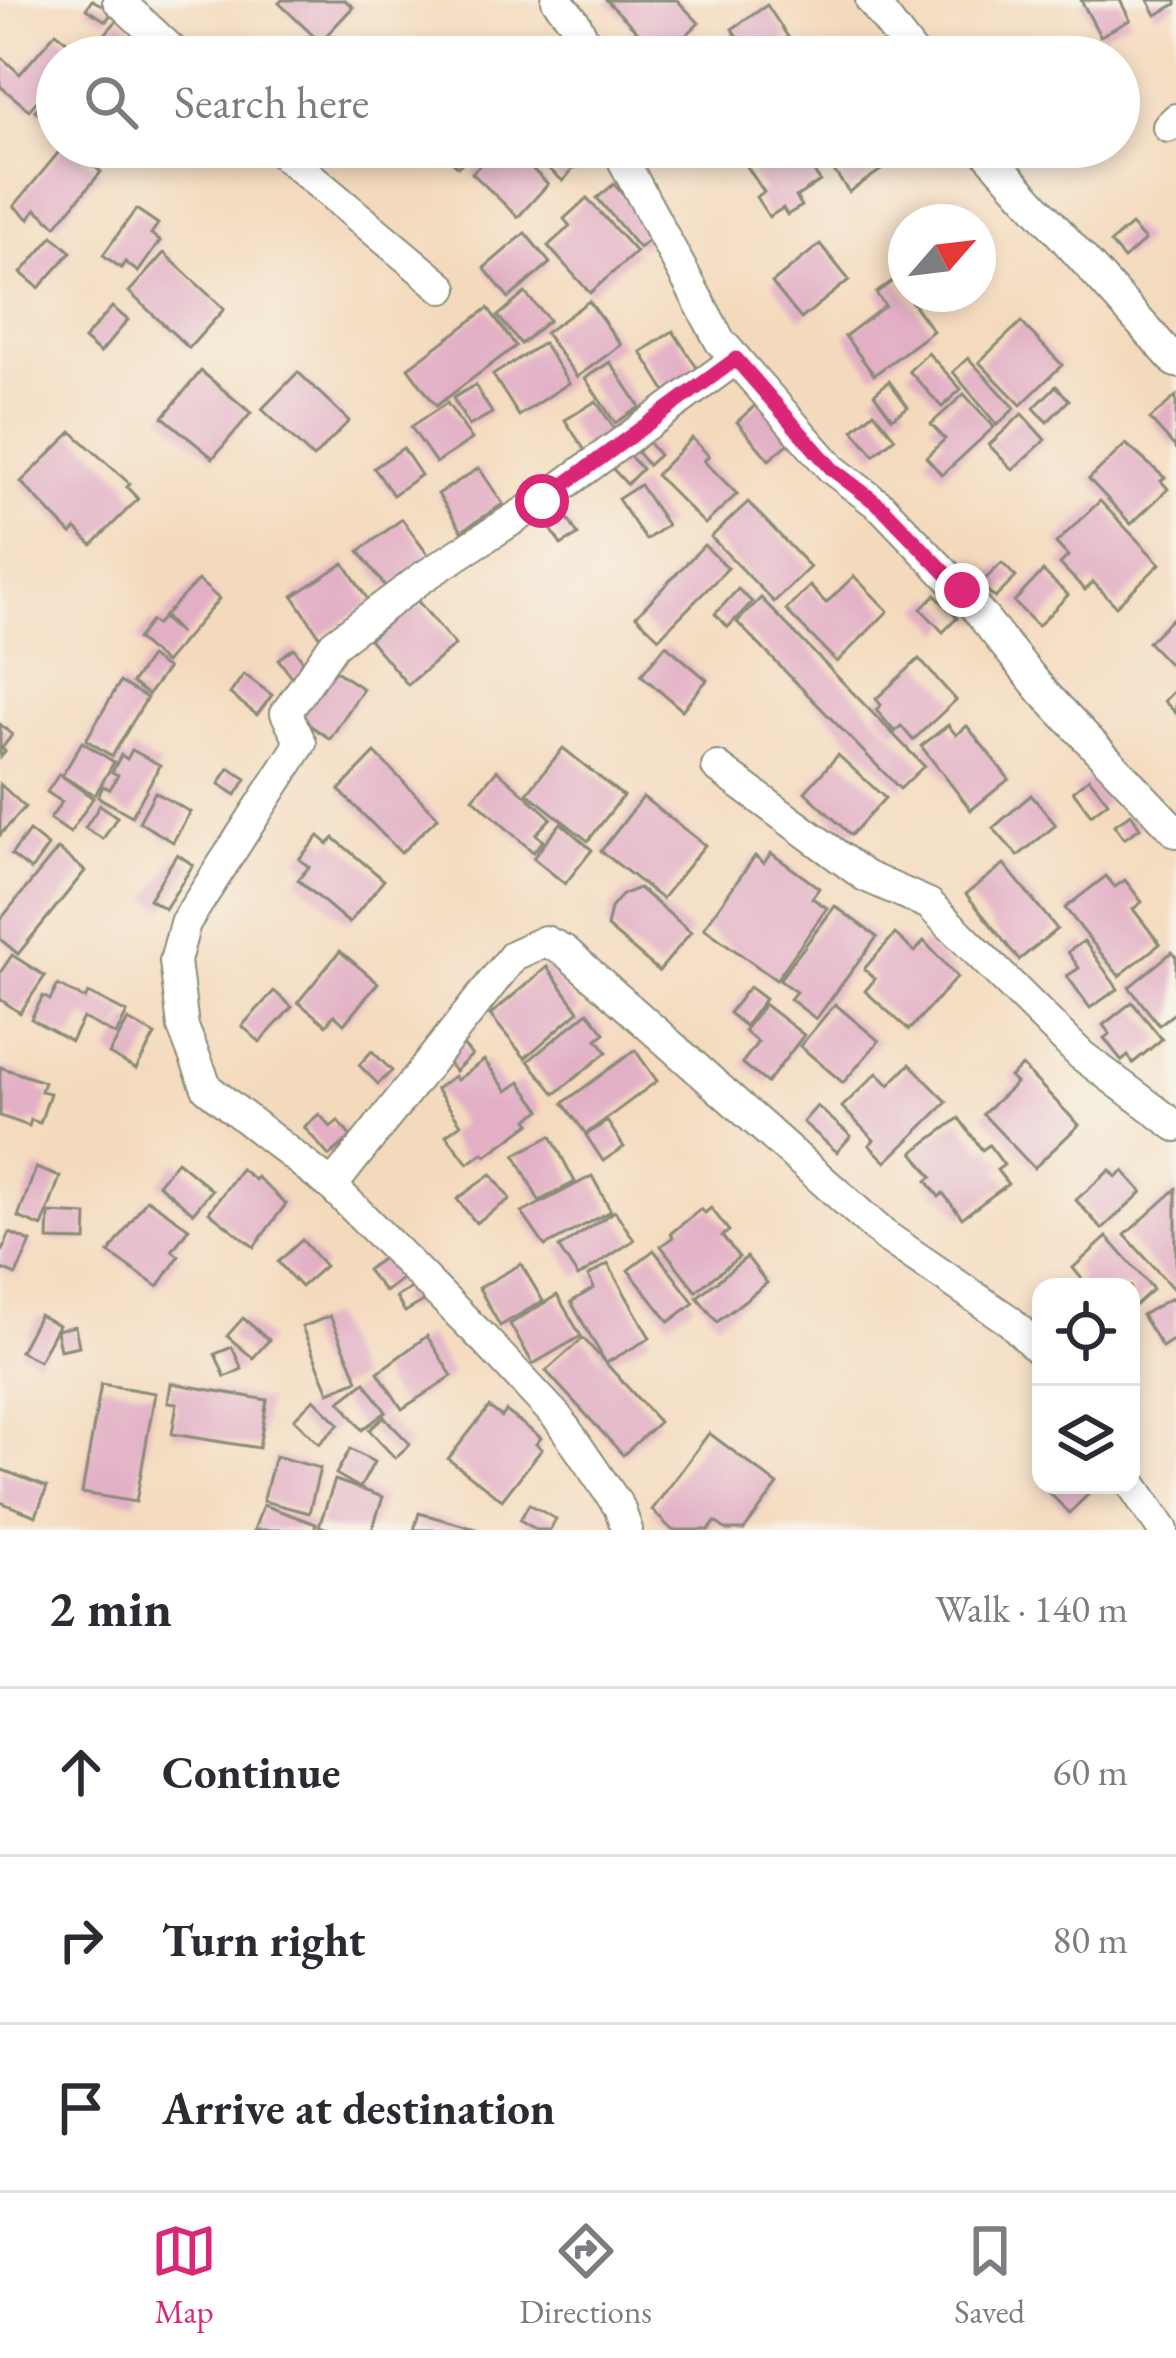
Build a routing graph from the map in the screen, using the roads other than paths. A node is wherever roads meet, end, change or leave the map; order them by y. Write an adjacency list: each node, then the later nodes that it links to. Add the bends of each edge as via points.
1 (118, 0): 4 (street)
2 (557, 0): 5 (street)
3 (883, 4): 6 (street)
4 (157, 36)
5 (582, 36)
6 (902, 36)
7 (300, 168): 10 (street)
8 (627, 168): 11 (street)
9 (1001, 168): 12 (street)
10 (442, 288)
11 (736, 359): 14 (street, via 832,469 883,508 962,590 1043,692); 16 (street, via 334,644 286,713 301,743 185,923 176,962 183,1028 207,1088)
12 (1176, 362)
13 (717, 767): 15 (street, via 866,876 929,904 1081,1055)
14 (1176, 832)
15 (1176, 1126)
16 (332, 1186): 17 (street, via 514,955 545,941 884,1235); 19 (street, via 559,1419)
17 (1032, 1343)
18 (1138, 1494): 20 (street)
19 (627, 1530)
20 (1163, 1530)

